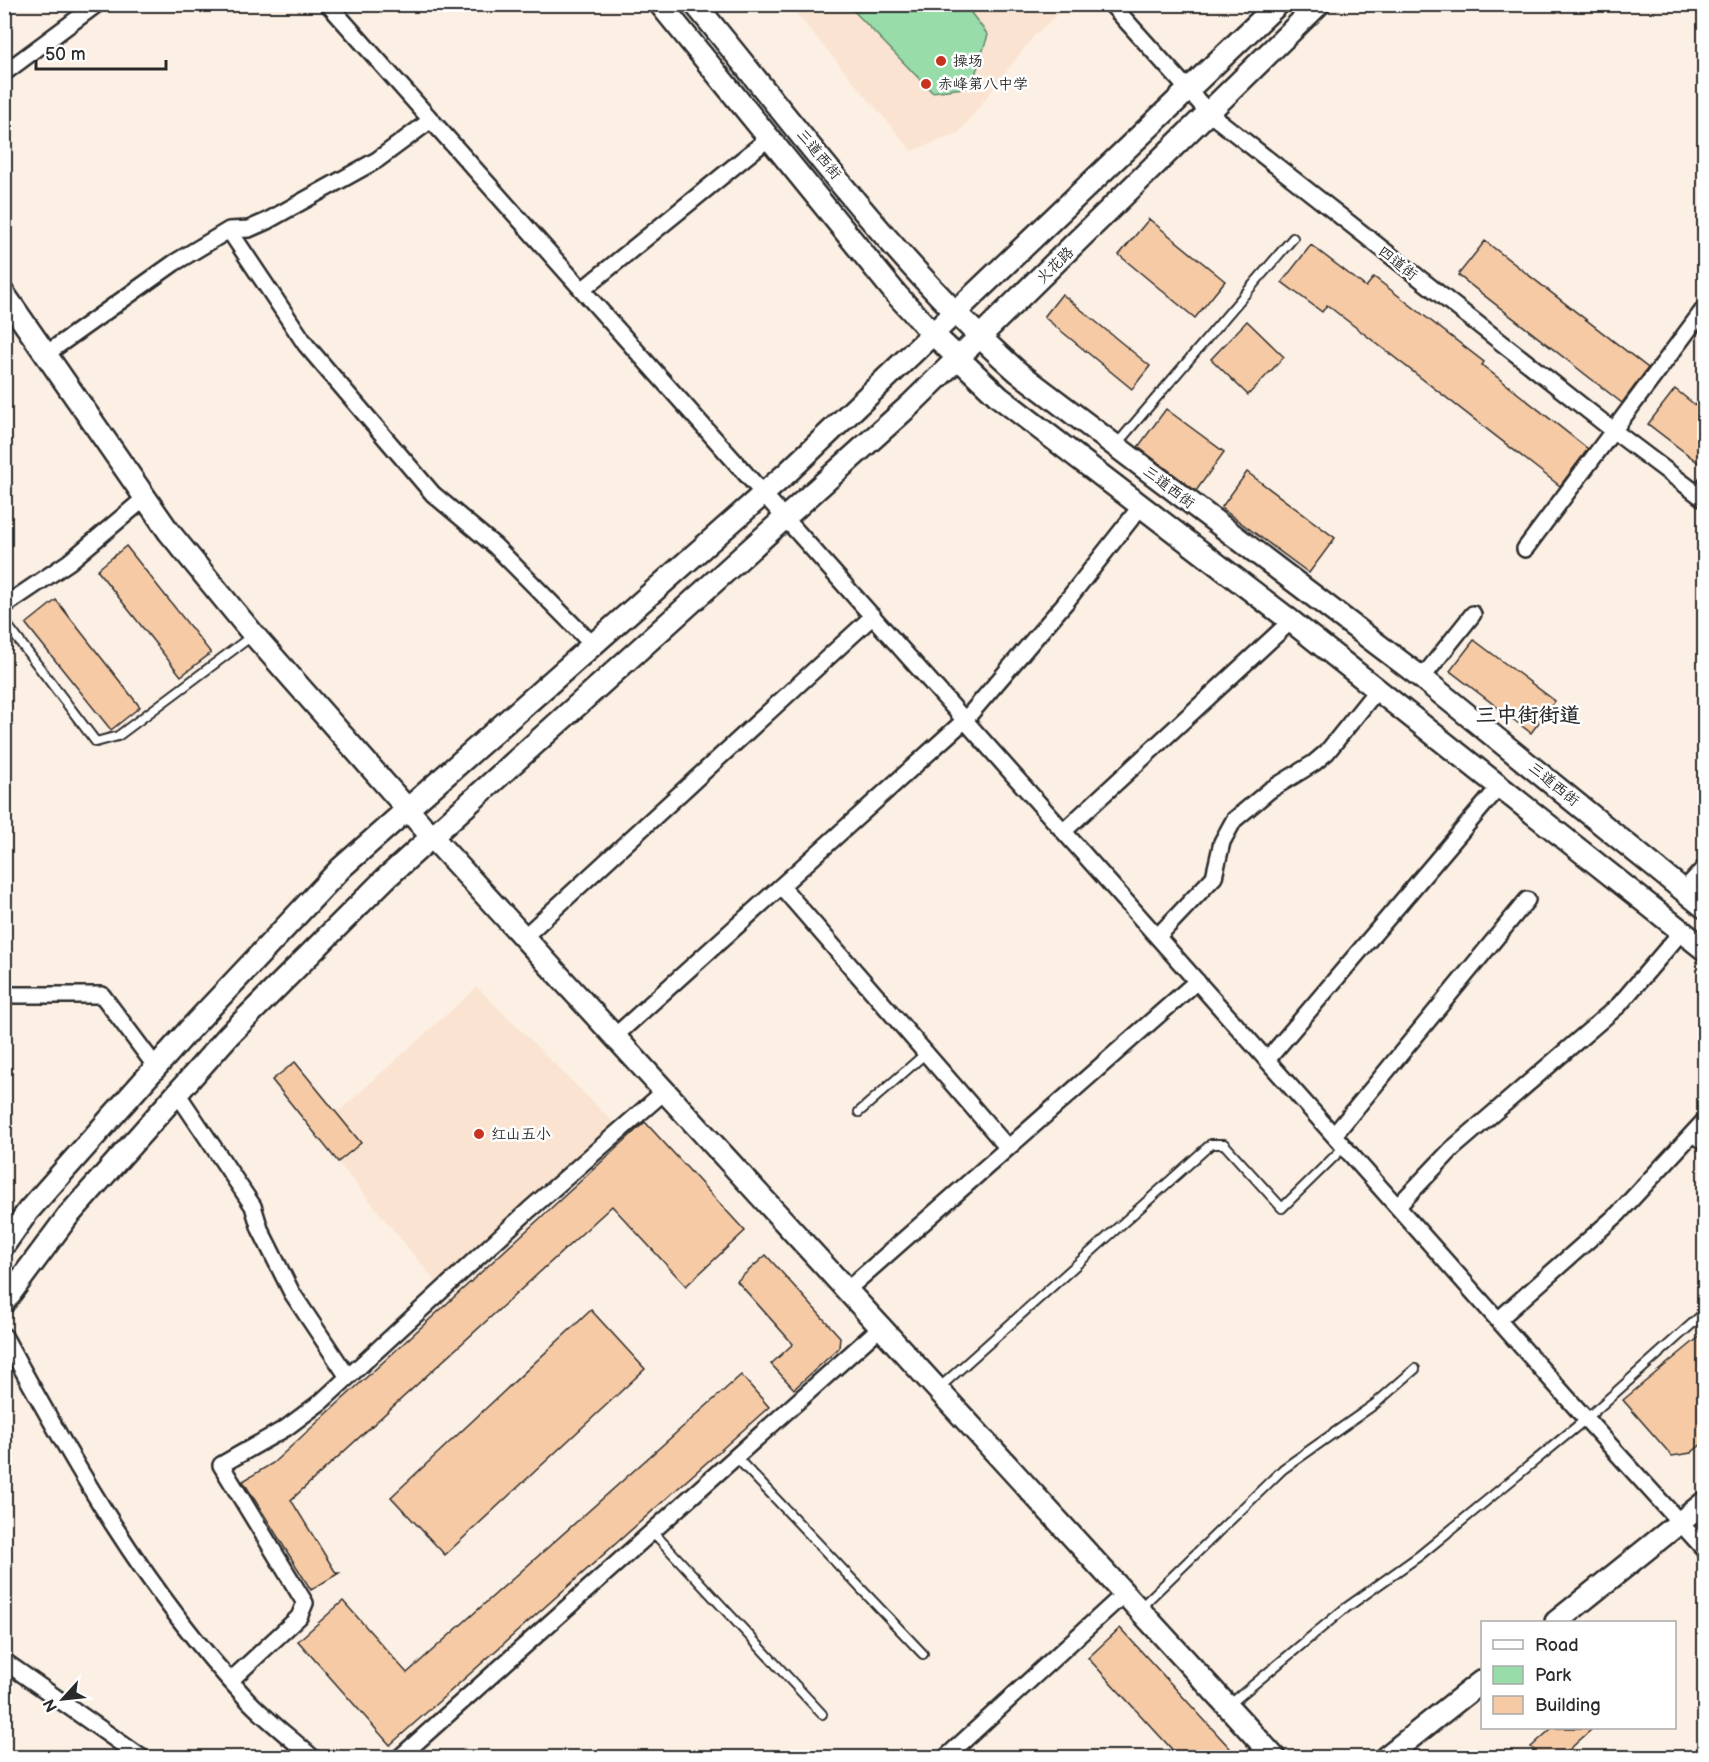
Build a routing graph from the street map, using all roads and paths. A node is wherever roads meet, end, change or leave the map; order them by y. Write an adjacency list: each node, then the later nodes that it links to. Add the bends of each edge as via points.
1 (96, 4): 8 (street)
2 (328, 4): 11 (street)
3 (660, 4): 12 (street)
4 (695, 4): 18 (street, 三道西街)
5 (1111, 4): 9 (street, 四道街)
6 (1278, 4): 9 (street)
7 (1319, 4): 10 (street, 火花路)
8 (4, 73)
9 (1187, 91): 10 (street, 四道街); 18 (street)
10 (1209, 113): 20 (street, 火花路); 23 (street, 四道街)
11 (431, 120): 13 (street, via 377,160 267,221 249,229); 15 (street)
12 (769, 138): 15 (street); 19 (street)
13 (229, 230): 21 (street, via 174,263); 37 (street, via 306,345 433,494 495,546)
14 (1293, 238): 24 (lane)
15 (582, 290): 26 (street)
16 (4, 294): 21 (street)
17 (1704, 309): 23 (street)
18 (956, 315): 19 (street); 20 (street, 三道西街)
19 (934, 335): 22 (street); 26 (street)
20 (979, 338): 22 (street, 火花路); 24 (street, 三道西街)
21 (46, 354): 27 (street)
22 (958, 359): 28 (street, via 999,397); 29 (street, 火花路)
23 (1614, 431): 25 (street, 四道街); 30 (street)
24 (1115, 446): 38 (street, 三道西街)
25 (1701, 490)
26 (764, 494): 29 (street); 37 (street)
27 (145, 498): 31 (street, via 69,562); 36 (street)
28 (1141, 506): 35 (street); 40 (street)
29 (786, 519): 33 (street); 44 (street, 火花路)
30 (1525, 549)
31 (4, 606)
32 (1473, 614): 38 (street)
33 (873, 616): 40 (street); 52 (street)
34 (4, 621): 36 (lane, via 96,742 118,736)
35 (1291, 621): 39 (street); 43 (street)
36 (253, 634): 42 (street)
37 (593, 645): 42 (street)
38 (1422, 678): 47 (street, 三道西街)
39 (1376, 691): 41 (street); 51 (street, via 1314,764 1270,790 1234,820 1222,842 1214,877)
40 (965, 720): 43 (street); 46 (street)
41 (1499, 787): 50 (street); 58 (street)
42 (408, 808): 44 (street); 59 (street, via 341,868)
43 (1065, 830): 51 (street)
44 (432, 837): 52 (street); 61 (street, 火花路, via 237,1027)
45 (1704, 868): 47 (street)
46 (781, 886): 56 (street); 57 (street)
47 (1684, 890): 49 (street, 三道西街)
48 (1527, 900): 65 (street)
49 (1704, 907)
50 (1682, 931): 53 (street); 68 (street, via 1619,1005 1452,1149)
51 (1158, 936): 54 (street)
52 (524, 937): 56 (street)
53 (1704, 949)
54 (1197, 981): 58 (street); 67 (street)
55 (4, 995): 59 (street, via 102,995)
56 (615, 1036): 60 (street)
57 (926, 1053): 62 (lane); 67 (street)
58 (1267, 1059): 65 (street)
59 (156, 1067): 69 (street, via 28,1211)
60 (665, 1091): 70 (street); 77 (street)
61 (177, 1093): 71 (street, 火花路, via 68,1216); 77 (street, via 253,1206 260,1229 292,1293)
62 (859, 1112)
63 (1704, 1121): 64 (street)
64 (1689, 1136): 66 (lane); 73 (street, via 1618,1214)
65 (1339, 1141): 68 (street); 78 (lane, via 1282,1208 1224,1144 1211,1144)
66 (1704, 1147)
67 (1008, 1148): 70 (street)
68 (1398, 1206): 73 (street)
69 (6, 1242)
70 (848, 1289): 74 (street)
71 (4, 1302)
72 (1704, 1313): 79 (lane)
73 (1498, 1320): 79 (street)
74 (882, 1326): 78 (street); 80 (street)
75 (4, 1336): 90 (street, via 98,1504 170,1607)
76 (1415, 1369): 86 (lane, via 1283,1470)
77 (348, 1377): 90 (street, via 286,1428 221,1465 305,1603 299,1617)
78 (939, 1388): 85 (street)
79 (1586, 1419): 82 (street); 92 (lane)
80 (735, 1456): 83 (street); 88 (lane)
81 (1704, 1503): 82 (street)
82 (1681, 1524): 84 (street); 87 (street)
83 (651, 1530): 93 (lane); 96 (street)
84 (1704, 1549)
85 (1126, 1592): 86 (street); 97 (street)
86 (1140, 1608): 92 (street)
87 (1559, 1621)
88 (923, 1654)
89 (4, 1662): 94 (street)
90 (231, 1680): 95 (street)
91 (1481, 1682): 99 (street)
92 (1228, 1706): 98 (street)
93 (822, 1714)
94 (142, 1758)
95 (313, 1758)
96 (399, 1758)
97 (945, 1758)
98 (1275, 1758)
99 (1385, 1758)

